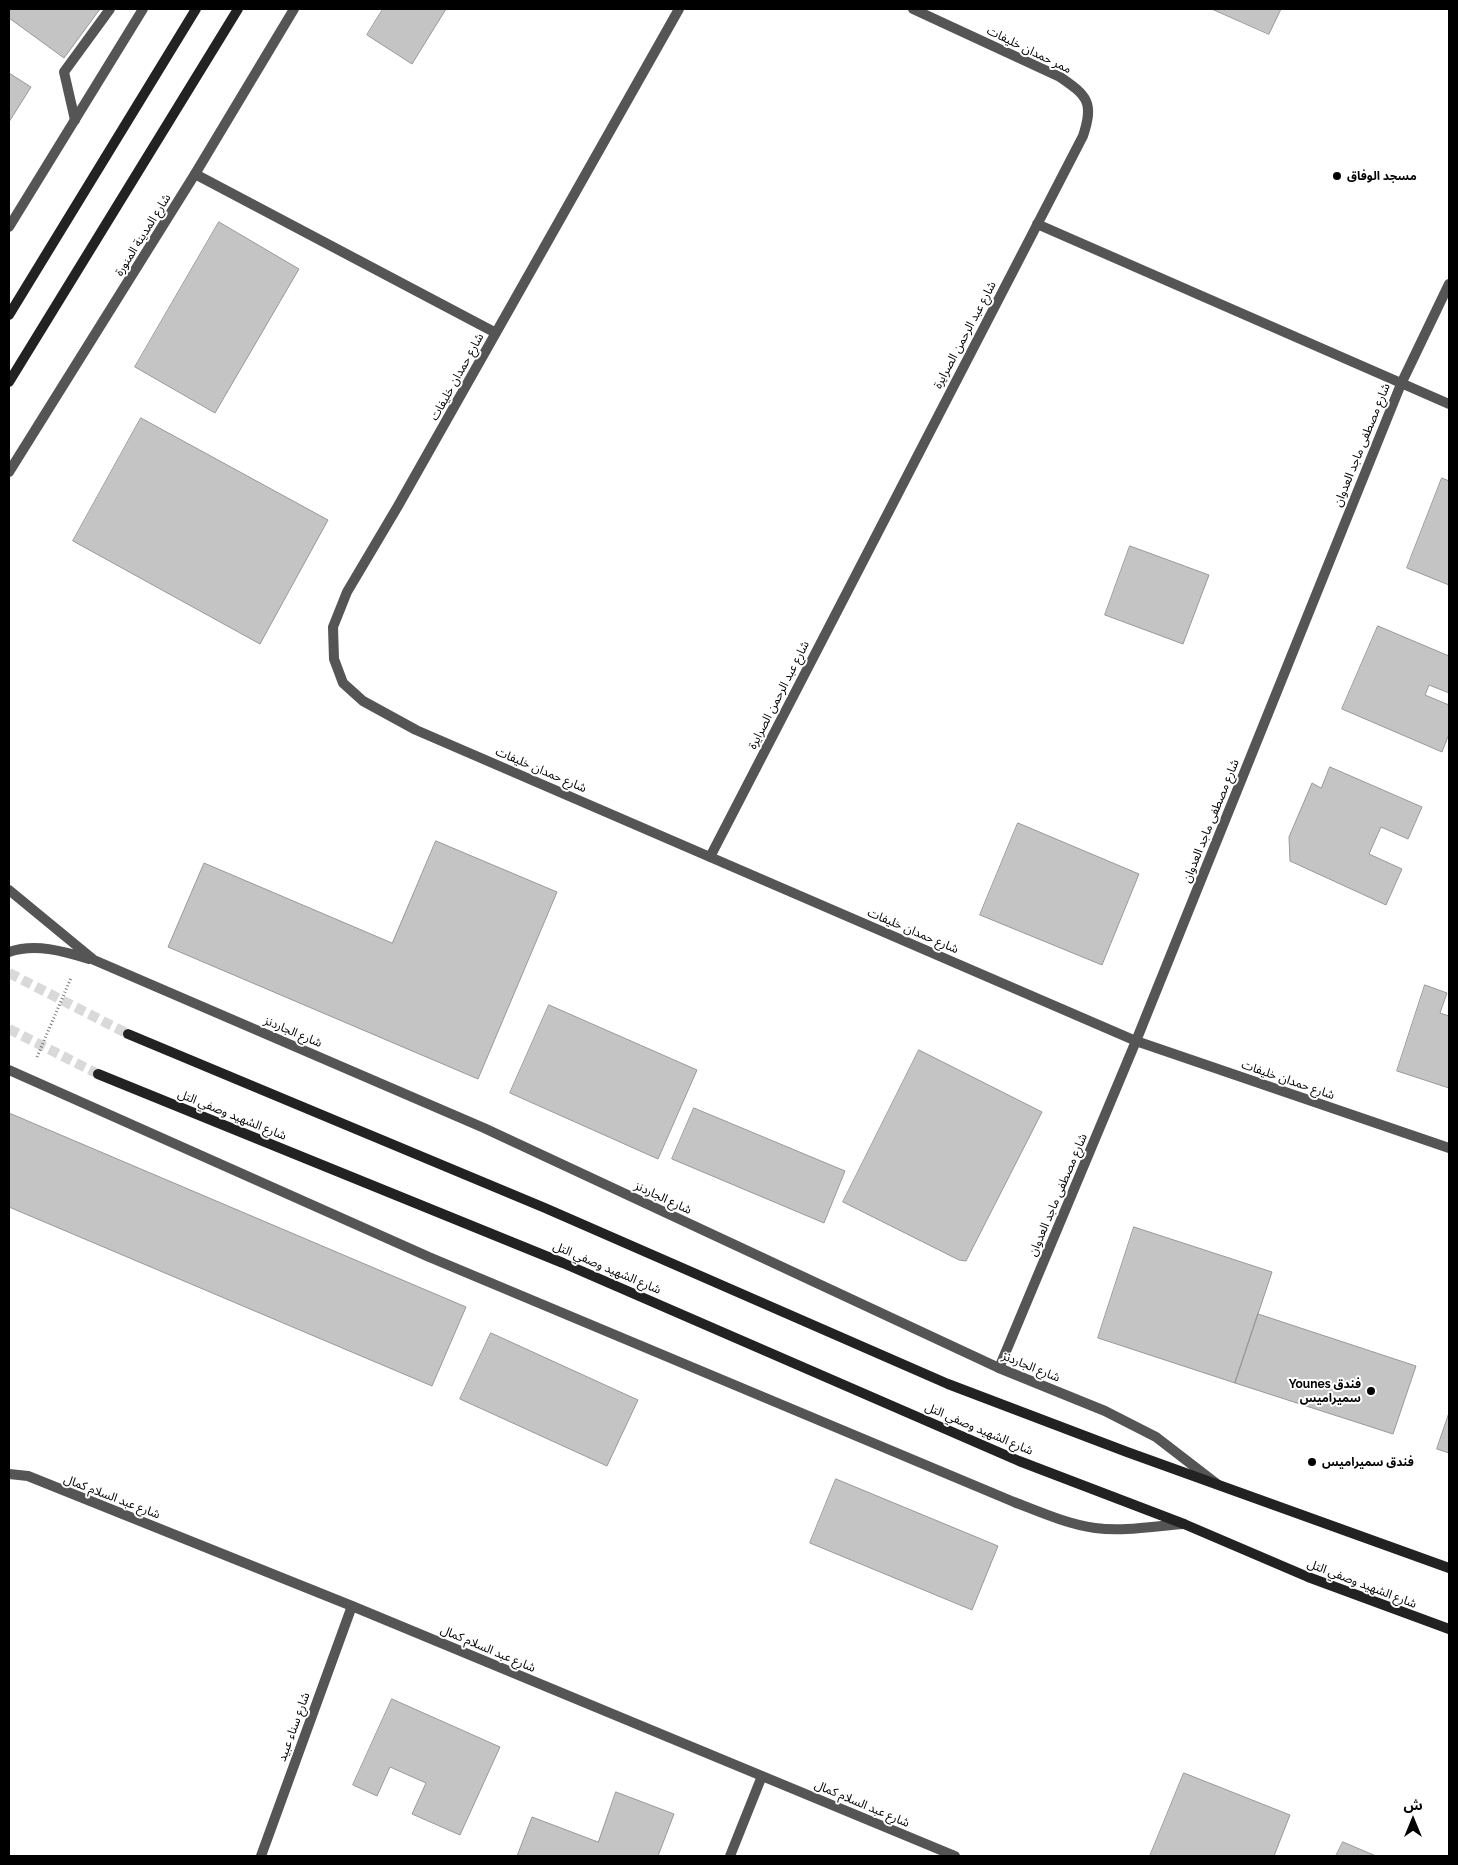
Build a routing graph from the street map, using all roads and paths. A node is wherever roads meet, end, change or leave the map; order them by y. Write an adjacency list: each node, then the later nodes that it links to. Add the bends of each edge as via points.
1 (110, 9): 8 (street, via 64,72)
2 (143, 9): 8 (street)
3 (196, 9): 13 (main road)
4 (238, 9): 15 (main road)
5 (294, 9): 9 (street, شارع المدينة المنورة)
6 (679, 9): 14 (street, شارع حمدان خليفات)
7 (913, 9): 10 (street, ممر حمدان خليفات, via 1060,77 1088,100 1089,117 1083,136)
8 (74, 120): 11 (street)
9 (195, 174): 14 (street); 18 (street, شارع المدينة المنورة)
10 (1037, 224): 16 (street); 19 (street, شارع عبد الرحمن الصرايرة)
11 (9, 227)
12 (1449, 284): 16 (street, شارع مصطفى ماجد العدوان)
13 (9, 314)
14 (496, 333): 19 (street, شارع حمدان خليفات, via 347,592 333,627 334,659 343,683 363,701 416,730)
15 (9, 382)
16 (1400, 384): 17 (street); 25 (street, شارع مصطفى ماجد العدوان)
17 (1449, 404)
18 (9, 472)
19 (710, 857): 25 (street, شارع حمدان خليفات)
20 (9, 890): 23 (street, شارع الجاردنز)
21 (9, 952): 22 (street, via 20,948 52,948)
22 (80, 956): 23 (street); 28 (path)
23 (94, 960): 30 (street, شارع الجاردنز, via 484,1128)
24 (128, 1034): 32 (main road, via 545,1208 948,1384)
25 (1136, 1041): 29 (street, شارع حمدان خليفات); 30 (street, شارع مصطفى ماجد العدوان)
26 (9, 1070): 28 (street)
27 (98, 1074): 33 (main road, شارع الشهيد وصفي التل, via 563,1262 1019,1461)
28 (28, 1078): 33 (street, via 429,1257 1014,1502 1095,1528)
29 (1449, 1148)
30 (999, 1368): 32 (street, شارع الجاردنز, via 1106,1411 1156,1436)
31 (9, 1474): 35 (street, شارع عبد السلام كمال, via 28,1476)
32 (1220, 1486): 34 (main road)
33 (1184, 1524): 36 (main road, شارع الشهيد وصفي التل, via 1308,1577)
34 (1449, 1568)
35 (352, 1606): 37 (street, شارع عبد السلام كمال); 38 (street, شارع سناء عبيد)
36 (1449, 1629)
37 (762, 1776): 39 (street); 40 (street, شارع عبد السلام كمال)
38 (261, 1856)
39 (730, 1856)
40 (955, 1856)

